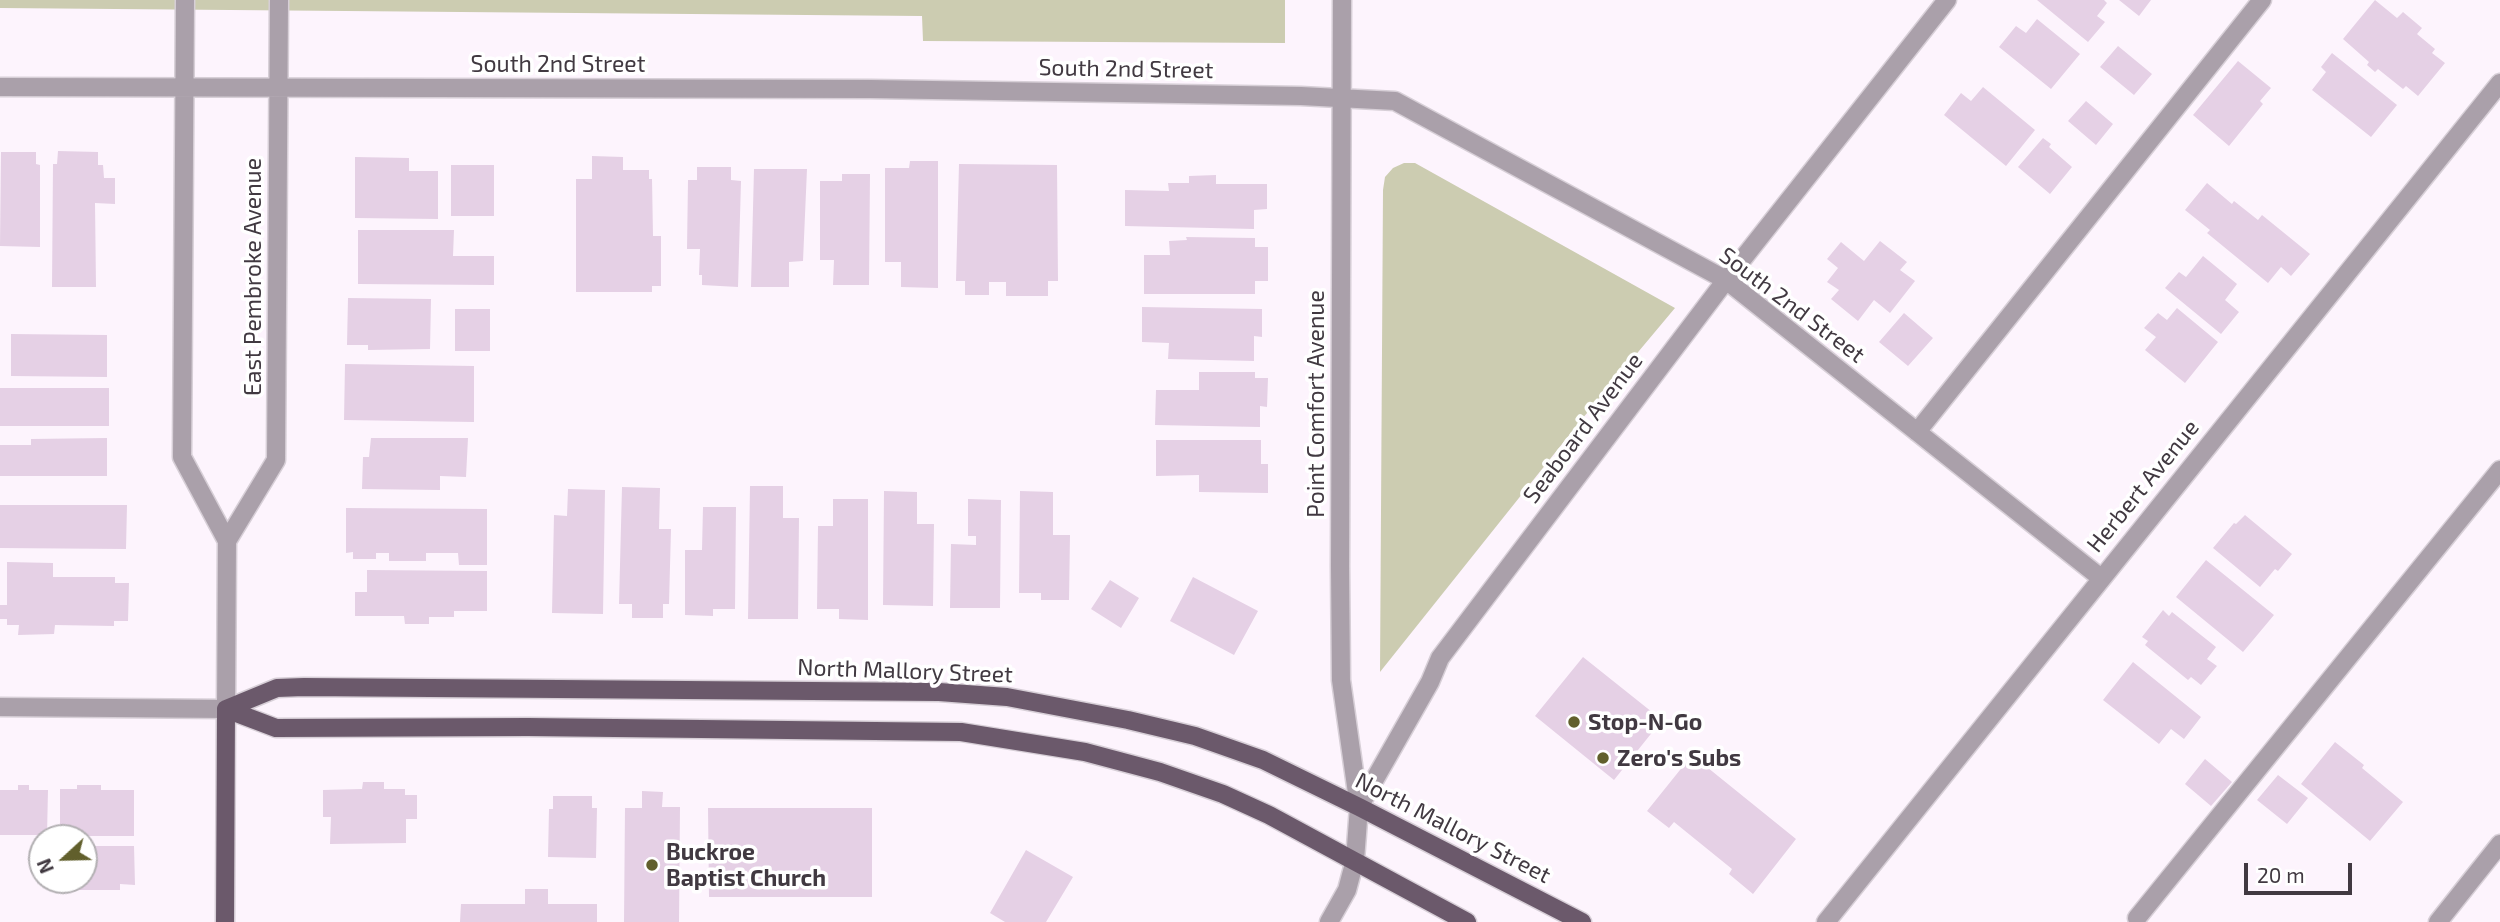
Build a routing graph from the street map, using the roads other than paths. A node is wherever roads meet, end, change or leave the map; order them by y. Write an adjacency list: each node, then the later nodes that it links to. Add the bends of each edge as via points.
1 (185, 0): 8 (street)
2 (279, 0): 9 (street, East Pembroke Avenue)
3 (1342, 0): 10 (street, Point Comfort Avenue)
4 (1947, 0): 11 (street, Seaboard Avenue)
5 (2262, 0): 12 (street)
6 (2500, 83): 15 (street, Herbert Avenue)
7 (0, 87): 8 (street, South 2nd Street)
8 (185, 87): 9 (street, South 2nd Street); 14 (street, via 182,457)
9 (278, 87): 10 (street, South 2nd Street); 14 (street, East Pembroke Avenue, via 276,460)
10 (1342, 97): 11 (street, South 2nd Street, via 1395,101); 18 (street, Point Comfort Avenue, via 1341,680)
11 (1726, 280): 12 (street, South 2nd Street); 18 (street, Seaboard Avenue, via 1440,658)
12 (1917, 432): 15 (street, South 2nd Street)
13 (2500, 470): 21 (street)
14 (227, 541): 17 (street)
15 (2101, 578): 26 (street, Herbert Avenue)
16 (0, 707): 17 (street, North Mallory Street)
17 (226, 709): 18 (main road, North Mallory Street, via 276,688 326,687 939,692 1007,697 1195,736 1263,760); 20 (main road, North Mallory Street, via 276,728 961,732 1085,752 1160,772 1269,814); 23 (main road)
18 (1359, 807): 20 (street, Seaboard Avenue); 25 (main road, North Mallory Street)
19 (2500, 844): 27 (street)
20 (1355, 860): 22 (street, Seaboard Avenue); 24 (main road, North Mallory Street)
21 (2137, 918)
22 (1334, 920)
23 (225, 922)
24 (1467, 922)
25 (1582, 922)
26 (1826, 922)
27 (2438, 922)

